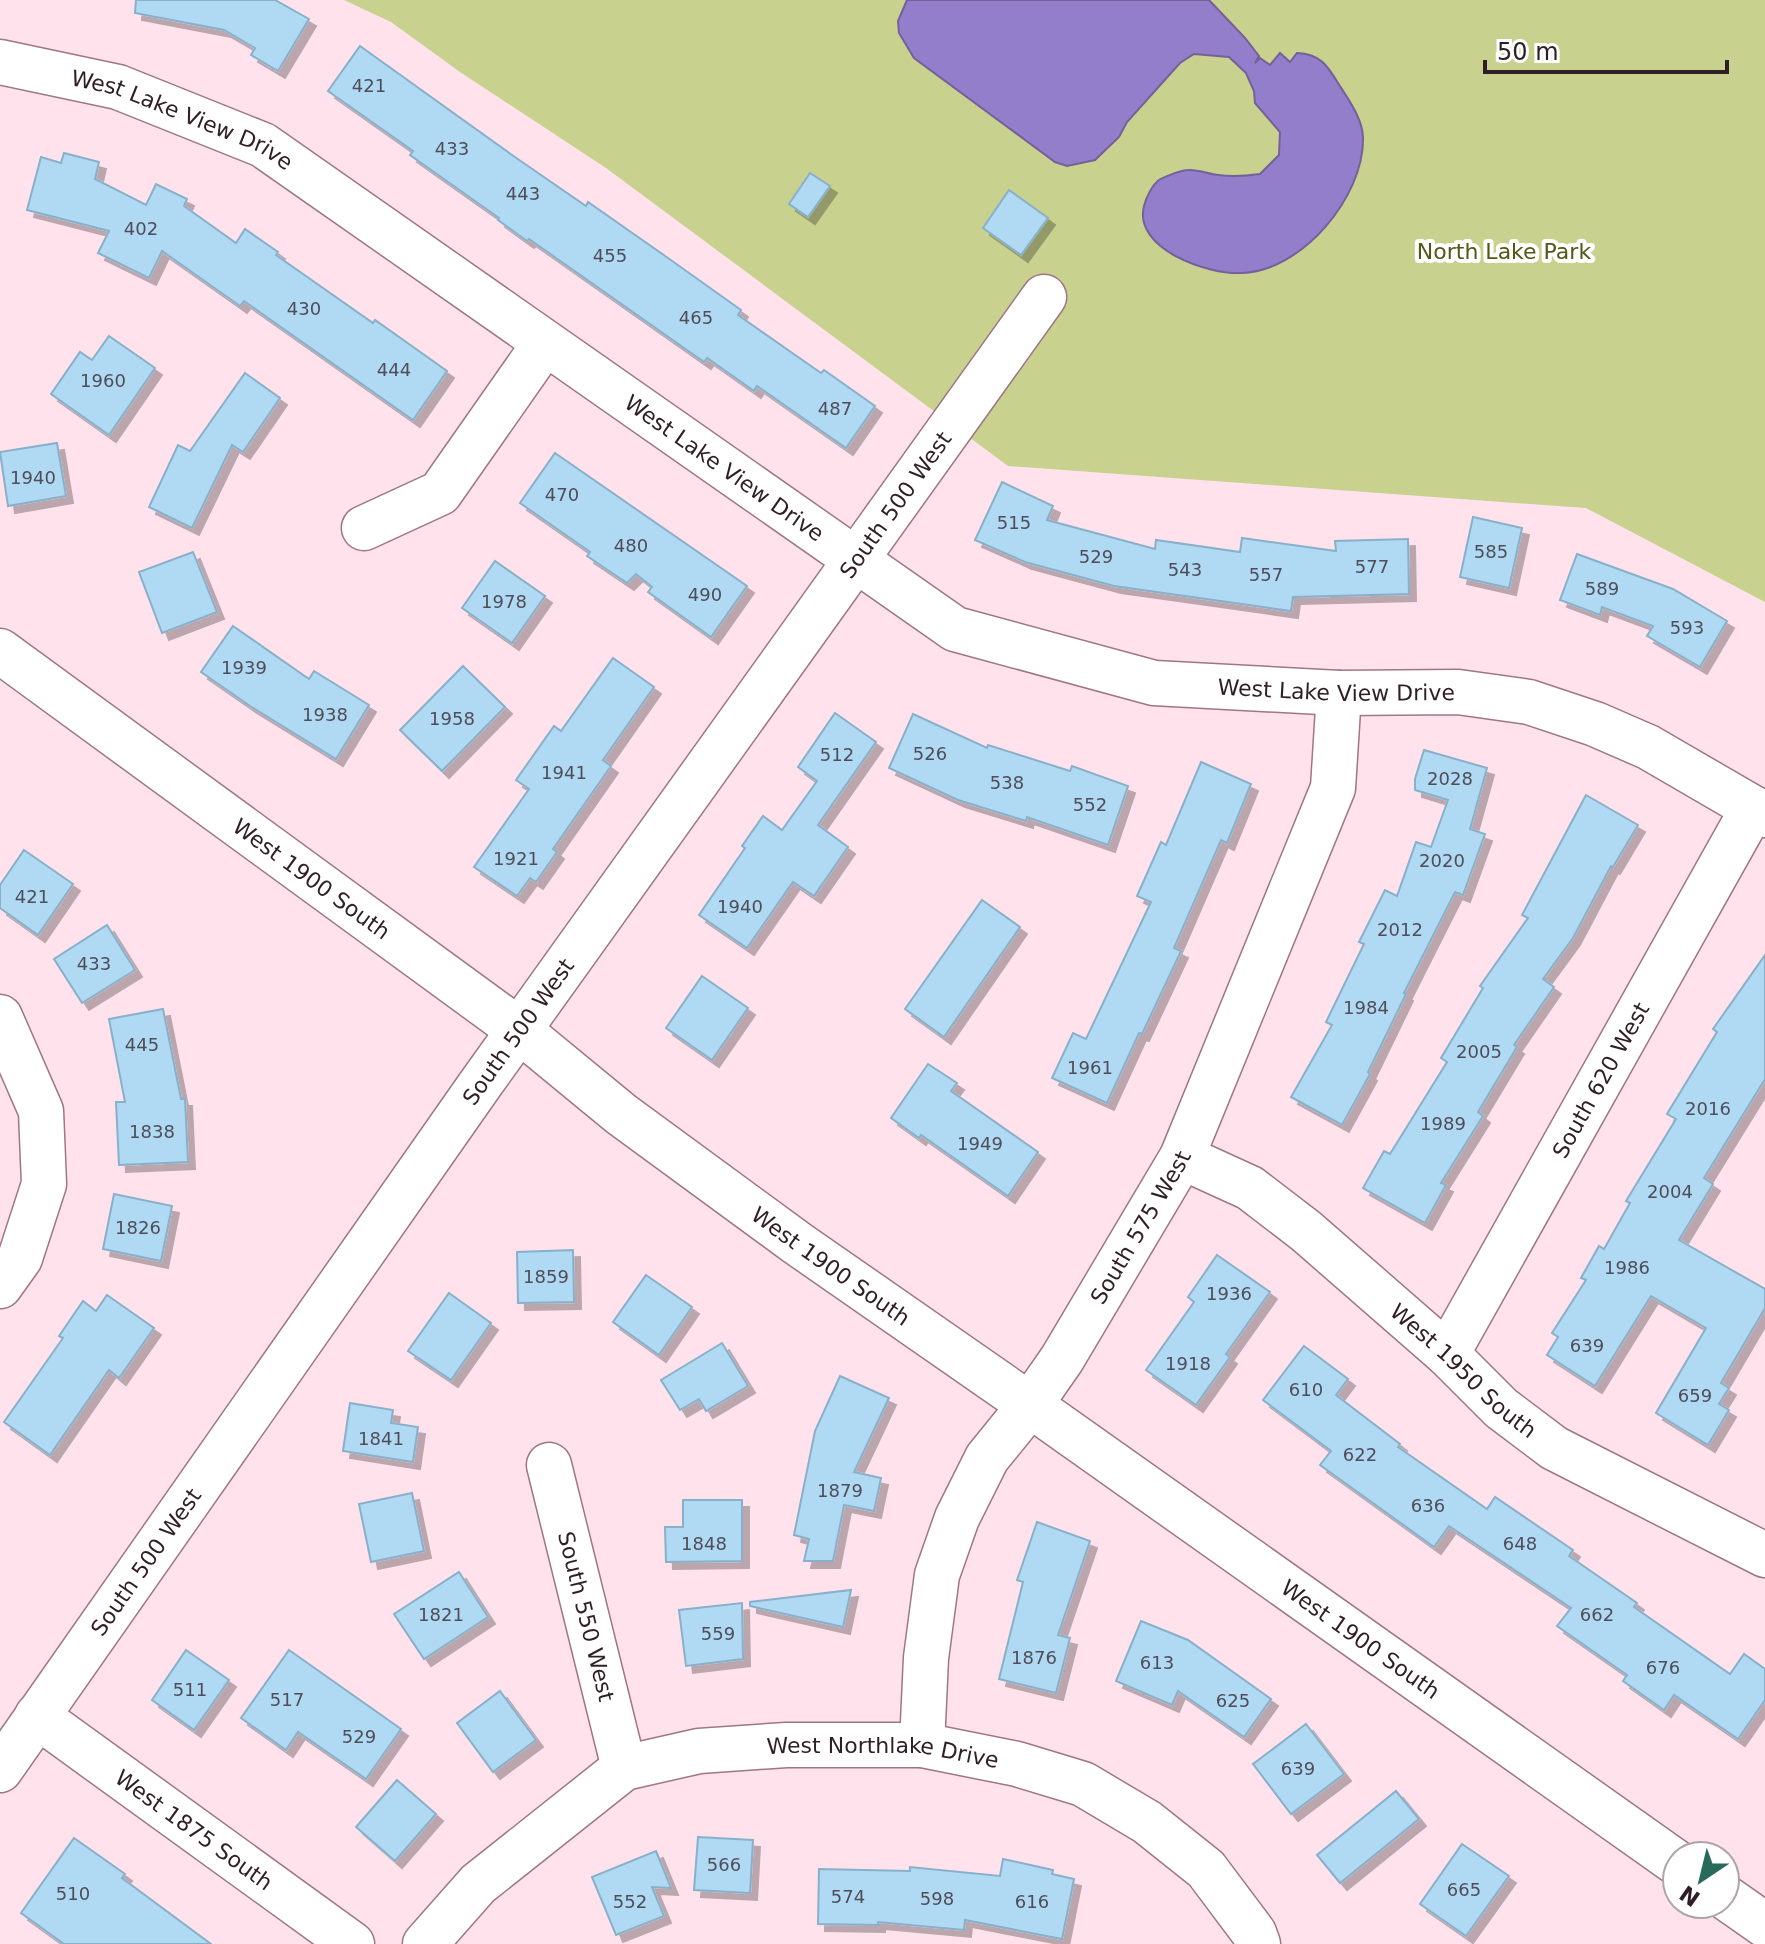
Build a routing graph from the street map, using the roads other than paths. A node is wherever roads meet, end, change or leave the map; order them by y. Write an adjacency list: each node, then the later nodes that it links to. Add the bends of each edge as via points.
1 (0, 62): 3 (street, West Lake View Drive, via 118,87 263,145)
2 (1044, 297): 5 (street, South 500 West)
3 (545, 343): 4 (street, via 440,493); 5 (street, West Lake View Drive)
4 (364, 528)
5 (857, 561): 7 (street, West Lake View Drive, via 955,629 1154,683); 10 (street, South 500 West)
6 (0, 651): 10 (street, West 1900 South)
7 (1339, 693): 8 (street, West Lake View Drive, via 1458,692 1529,702 1648,747); 11 (street, South 575 West, via 1333,788)
8 (1759, 811): 13 (street, South 620 West)
9 (0, 1017): 12 (street, via 41,1111 44,1184 20,1258)
10 (519, 1030): 14 (street, West 1900 South, via 621,1114 784,1234); 17 (street, South 500 West)
11 (1182, 1157): 13 (street, West 1950 South, via 1250,1188); 14 (street, South 575 West)
12 (0, 1286)
13 (1447, 1354): 16 (street, West 1950 South, via 1501,1408 1554,1448)
14 (1030, 1405): 18 (street, South 575 West, via 987,1458 957,1518 937,1575); 21 (street, West 1900 South)
15 (549, 1465): 19 (street, South 550 West)
16 (1765, 1555)
17 (37, 1716): 20 (street, South 500 West); 24 (street, West 1875 South)
18 (922, 1745): 19 (street, West Northlake Drive, via 699,1751); 26 (street, West Northlake Drive, via 1083,1784 1135,1814 1206,1869)
19 (624, 1768): 25 (street, West Northlake Drive, via 478,1884)
20 (0, 1770)
21 (1661, 1852)
22 (1741, 1908): 23 (street)
23 (1765, 1925)
24 (352, 1944)
25 (425, 1944)
26 (1258, 1944)

